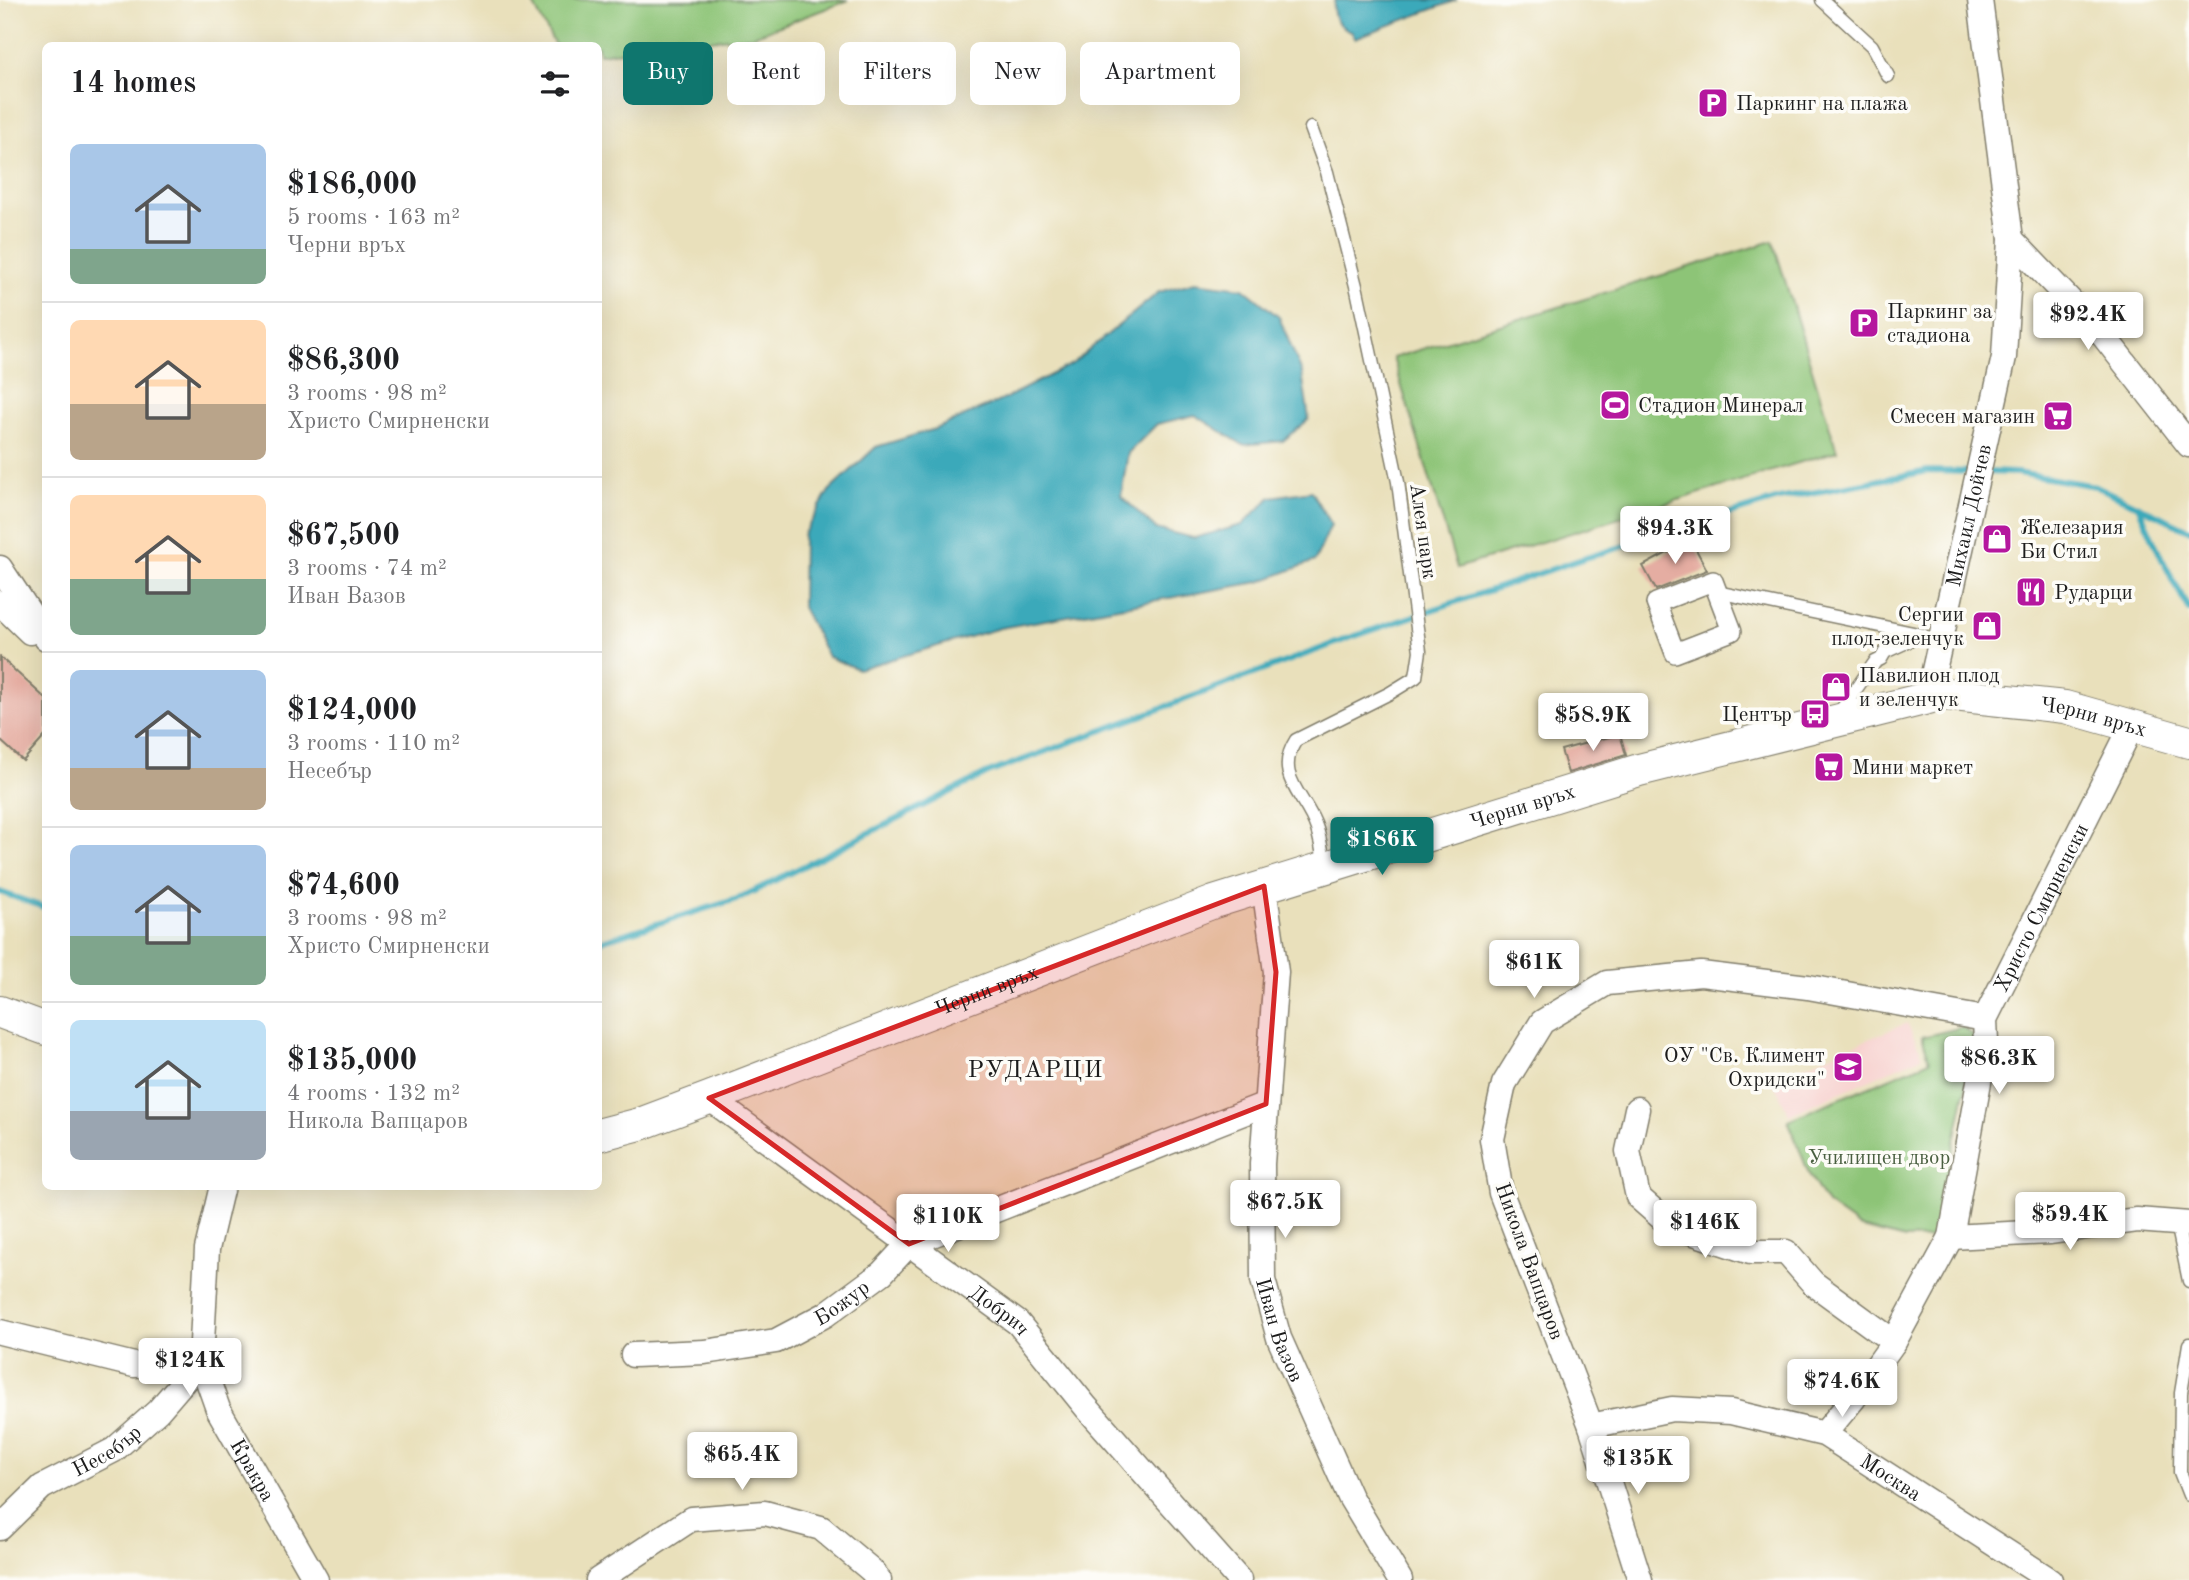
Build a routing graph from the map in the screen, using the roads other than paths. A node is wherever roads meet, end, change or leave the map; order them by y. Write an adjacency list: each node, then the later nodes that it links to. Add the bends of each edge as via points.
1 (1822, 0): 3 (lane, via 1872,46)
2 (1980, 0): 5 (street, Михаил Дойчев)
3 (1888, 76)
4 (1311, 128): 16 (lane, Алея парк, via 1357,290 1398,482 1420,651 1416,677 1296,740 1288,752 1287,775 1317,828)
5 (2011, 239): 6 (street, via 2102,334); 12 (street, Михаил Дойчев, via 2004,356)
6 (2189, 445)
7 (0, 568): 10 (street)
8 (1717, 592): 13 (lane, via 1923,635 1885,652)
9 (0, 603): 11 (street)
10 (42, 632)
11 (42, 644)
12 (1928, 697): 13 (street, Черни връх); 14 (street, Черни връх, via 1944,694 2065,707)
13 (1834, 721): 16 (street, Черни връх, via 1639,770)
14 (2133, 726): 15 (street, Черни връх); 19 (street, Христо Смирненски)
15 (2189, 742)
16 (1325, 867): 17 (street, Черни връх)
17 (1264, 886): 21 (street, Черни връх); 22 (street, Иван Вазов, via 1276,972)
18 (0, 1012): 20 (street)
19 (1985, 1019): 27 (street, Христо Смирненски, via 1986,1043); 35 (street, Никола Вапцаров, via 1808,987 1701,974 1607,983 1542,1022 1504,1084 1492,1139 1501,1193)
20 (42, 1028)
21 (709, 1098): 24 (street, Черни връх); 28 (street, Добрич)
22 (1266, 1104): 28 (street, Божур); 43 (street, Иван Вазов, via 1263,1280 1279,1338 1350,1497)
23 (1637, 1109): 31 (street, via 1628,1151 1639,1197 1670,1226 1750,1252 1786,1252 1813,1283)
24 (602, 1134)
25 (221, 1190): 34 (street, Кракра, via 207,1249)
26 (2183, 1223): 27 (street, via 2137,1220 2049,1232); 29 (lane)
27 (1951, 1237): 31 (street, Христо Смирненски)
28 (909, 1244): 33 (street, Божур, via 882,1273 825,1315 776,1340 705,1352); 42 (street, Добрич, via 1018,1323)
29 (2189, 1281)
30 (0, 1332): 34 (street, via 134,1365)
31 (1894, 1342): 36 (street, Христо Смирненски)
32 (2189, 1344): 37 (lane, via 2181,1393 2180,1472)
33 (633, 1355)
34 (201, 1361): 38 (street, Несебър, via 158,1412 114,1450 43,1487); 39 (street, Кракра, via 218,1409)
35 (1591, 1426): 36 (street, Москва, via 1672,1409 1731,1412); 44 (street, Никола Вапцаров)
36 (1824, 1434): 45 (street, Москва)
37 (2189, 1495)
38 (0, 1528)
39 (316, 1580)
40 (598, 1580): 41 (street, via 691,1518 765,1513 821,1528)
41 (879, 1580)
42 (1239, 1580)
43 (1400, 1580)
44 (1640, 1580)
45 (2050, 1580)

